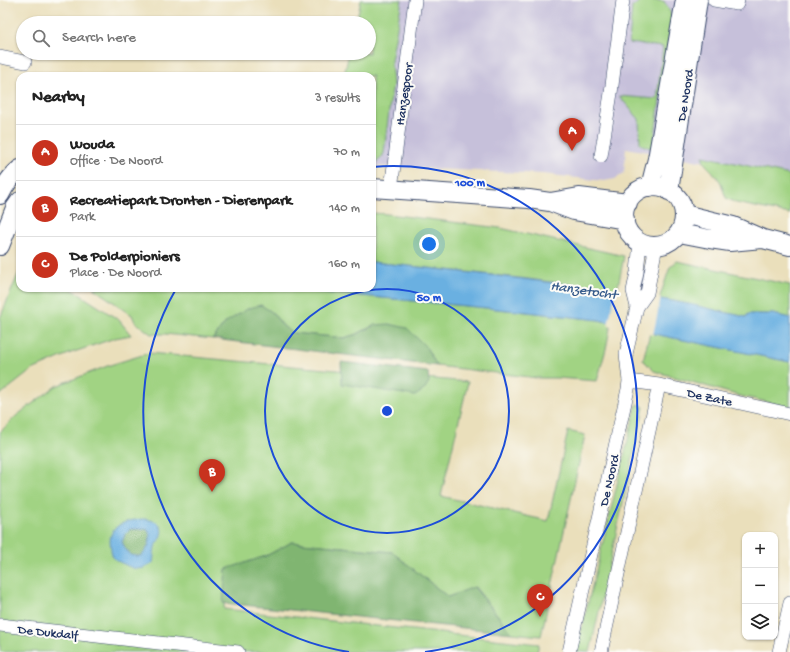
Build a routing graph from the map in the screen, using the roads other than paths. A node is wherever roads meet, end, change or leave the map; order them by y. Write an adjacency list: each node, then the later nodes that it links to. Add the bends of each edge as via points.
1 (415, 0): 13 (street, Hanzespoor)
2 (622, 0): 9 (street)
3 (685, 0): 11 (main road, De Noord)
4 (698, 0): 14 (main road, De Noord)
5 (714, 0): 6 (street, via 736,4)
6 (738, 0)
7 (0, 57): 8 (street)
8 (25, 62)
9 (601, 156)
10 (16, 172): 15 (main road)
11 (650, 187): 14 (main road); 17 (main road, via 632,197)
12 (376, 188): 13 (main road)
13 (391, 189): 17 (main road, via 550,202 579,197)
14 (669, 190): 18 (main road, via 677,196)
15 (0, 195)
16 (16, 207): 21 (main road)
17 (626, 212): 23 (main road, via 627,229)
18 (684, 214): 19 (main road, via 684,224); 20 (main road, via 733,226)
19 (680, 233): 20 (main road, via 730,242); 23 (main road, via 673,240)
20 (763, 238): 22 (main road)
21 (0, 246)
22 (790, 246)
23 (647, 253): 24 (street, De Noord, via 647,292 637,307 626,354)
24 (628, 381): 25 (street, De Zate); 30 (street, De Noord)
25 (659, 385): 26 (street, De Zate); 31 (street)
26 (790, 414)
27 (790, 603): 32 (street)
28 (0, 626): 29 (street, De Dukdalf)
29 (238, 652)
30 (569, 652)
31 (601, 652)
32 (779, 652)

